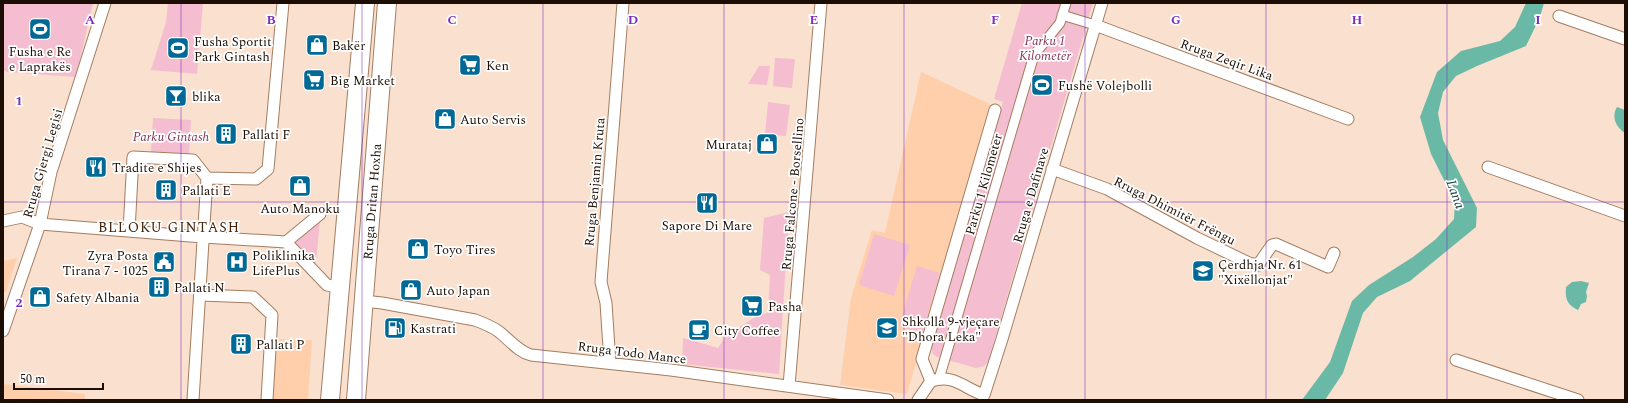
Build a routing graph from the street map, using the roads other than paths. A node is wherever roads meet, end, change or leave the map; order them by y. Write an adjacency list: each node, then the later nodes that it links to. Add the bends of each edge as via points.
1 (105, 3): 21 (street, Rruga Gjergj Legisi, via 51,172)
2 (283, 3): 17 (street, via 268,168 256,179)
3 (365, 3): 26 (main road, Rruga Dritan Hoxha)
4 (387, 3): 28 (main road, Rruga Dritan Hoxha)
5 (624, 3): 31 (street, Rruga Benjamin Kruta, via 600,282 606,303)
6 (821, 3): 33 (street, Rruga Falcone - Borsellino)
7 (1066, 3): 9 (street, Parku 1 Kilometer)
8 (1102, 3): 11 (street, Rruga e Dafinave)
9 (1062, 15): 11 (street); 32 (street, Parku 1 Kilometer, via 1060,23 1034,55)
10 (1559, 16): 12 (street)
11 (1095, 26): 14 (street, Rruga Zeqir Lika); 16 (street, Rruga e Dafinave)
12 (1625, 39)
13 (996, 110): 32 (street, via 922,359)
14 (1348, 119)
15 (1488, 167): 19 (street)
16 (1052, 169): 25 (street, Rruga Dhimitër Frëngu, via 1107,189 1249,263 1258,265 1272,245 1276,244 1328,267); 34 (street, Rruga e Dafinave)
17 (207, 178): 22 (street, via 193,160 133,157); 23 (street)
18 (320, 214): 24 (street)
19 (1625, 216)
20 (3, 221): 21 (street, via 22,217)
21 (40, 224): 22 (street); 29 (street, Rruga Gjergj Legisi)
22 (129, 231): 23 (street)
23 (203, 238): 24 (street); 27 (street)
24 (286, 242): 26 (street, via 327,285)
25 (1334, 253)
26 (341, 288): 37 (main road, Rruga Dritan Hoxha)
27 (200, 295): 35 (street); 36 (street, via 253,297 272,315)
28 (363, 301): 31 (street, Rruga Todo Mance, via 475,320 498,331 524,353); 38 (main road, Rruga Dritan Hoxha)
29 (3, 331)
30 (1456, 360): 41 (street)
31 (610, 363): 33 (street, Rruga Todo Mance)
32 (935, 380): 34 (street, via 948,378 958,381); 40 (street)
33 (789, 386): 39 (street, Rruga Todo Mance)
34 (985, 398)
35 (192, 400)
36 (267, 400)
37 (330, 400)
38 (356, 400)
39 (888, 400)
40 (918, 400)
41 (1578, 400)

